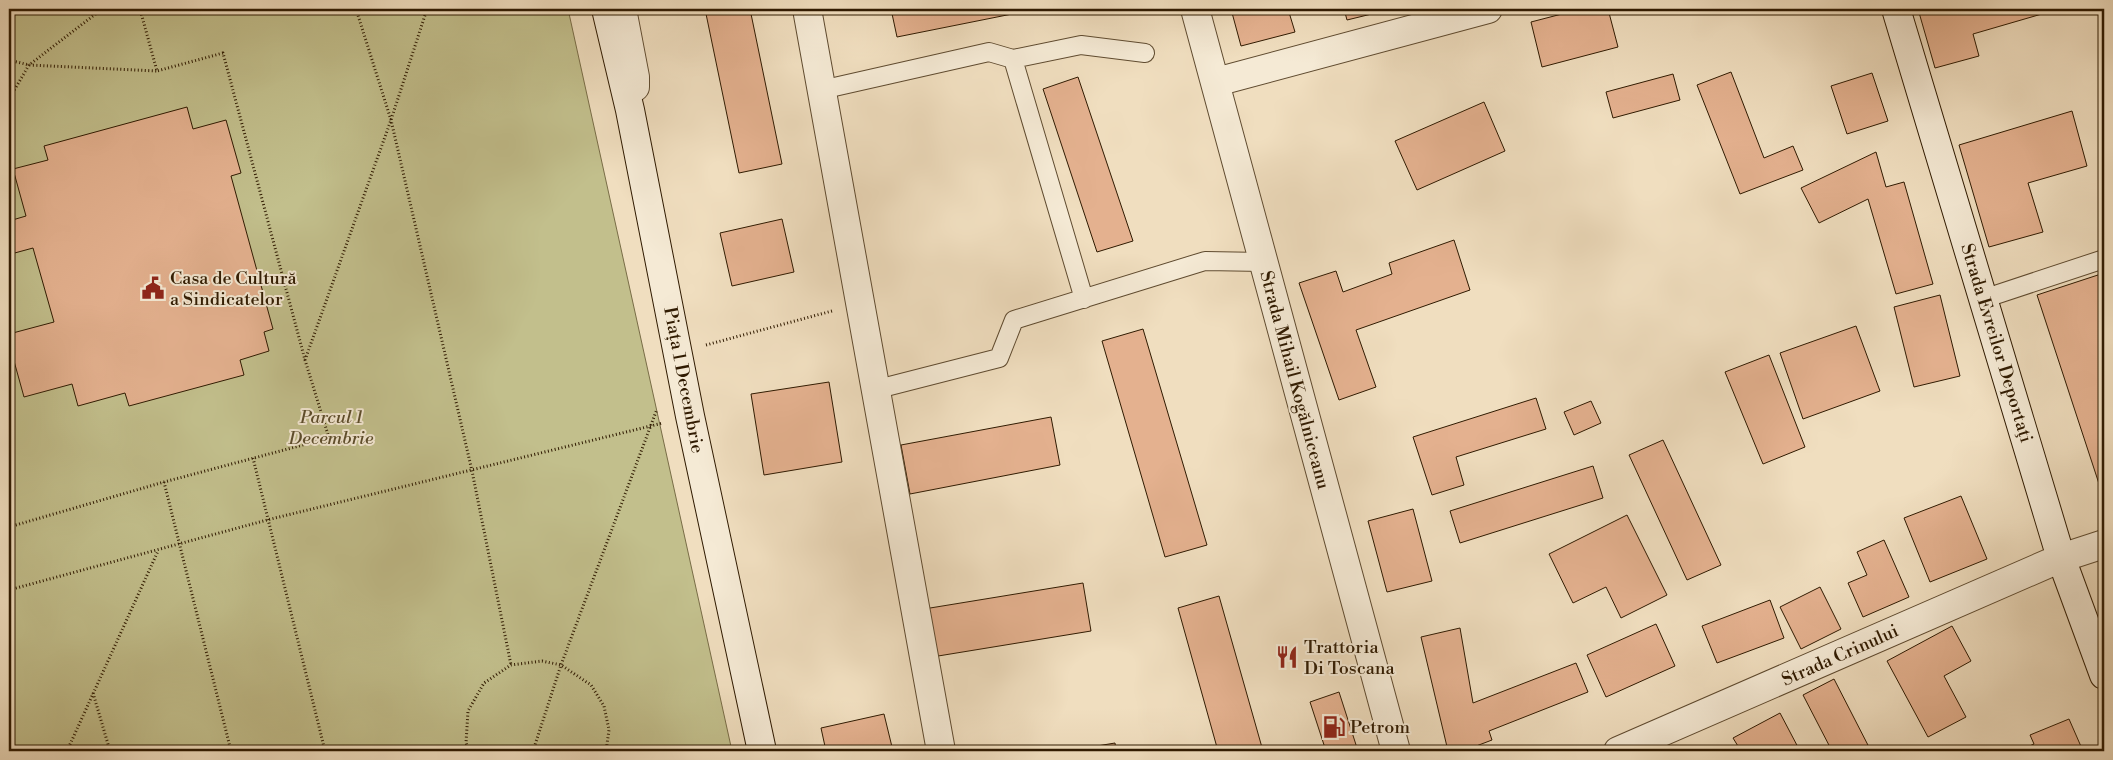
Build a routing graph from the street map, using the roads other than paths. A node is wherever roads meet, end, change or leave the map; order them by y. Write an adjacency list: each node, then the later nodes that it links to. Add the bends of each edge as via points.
1 (606, 9): 11 (street, Piața 1 Decembrie)
2 (622, 9): 11 (street, via 635,77 635,99)
3 (807, 9): 10 (street)
4 (1195, 9): 9 (street, Strada Mihail Kogălniceanu)
5 (1488, 9): 9 (street)
6 (1896, 9): 15 (street, Strada Evreilor Deportaţi)
7 (1145, 53): 8 (lane, via 1081,45)
8 (1013, 59): 10 (lane, via 989,52); 14 (lane)
9 (1216, 82): 13 (street, Strada Mihail Kogălniceanu)
10 (821, 90): 16 (street)
11 (630, 110): 20 (street, Piața 1 Decembrie, via 690,416)
12 (2104, 259): 15 (lane)
13 (1264, 262): 14 (lane, via 1205,261); 22 (street, Strada Mihail Kogălniceanu)
14 (1084, 298): 16 (lane, via 1014,320 999,358)
15 (1984, 299): 18 (street, Strada Evreilor Deportaţi)
16 (874, 390): 21 (street)
17 (2104, 544): 18 (street, Strada Crinului)
18 (2061, 558): 19 (street, Strada Evreilor Deportaţi); 23 (street, Strada Crinului)
19 (2104, 675)
20 (762, 751)
21 (941, 751)
22 (1396, 751)
23 (1618, 751)

